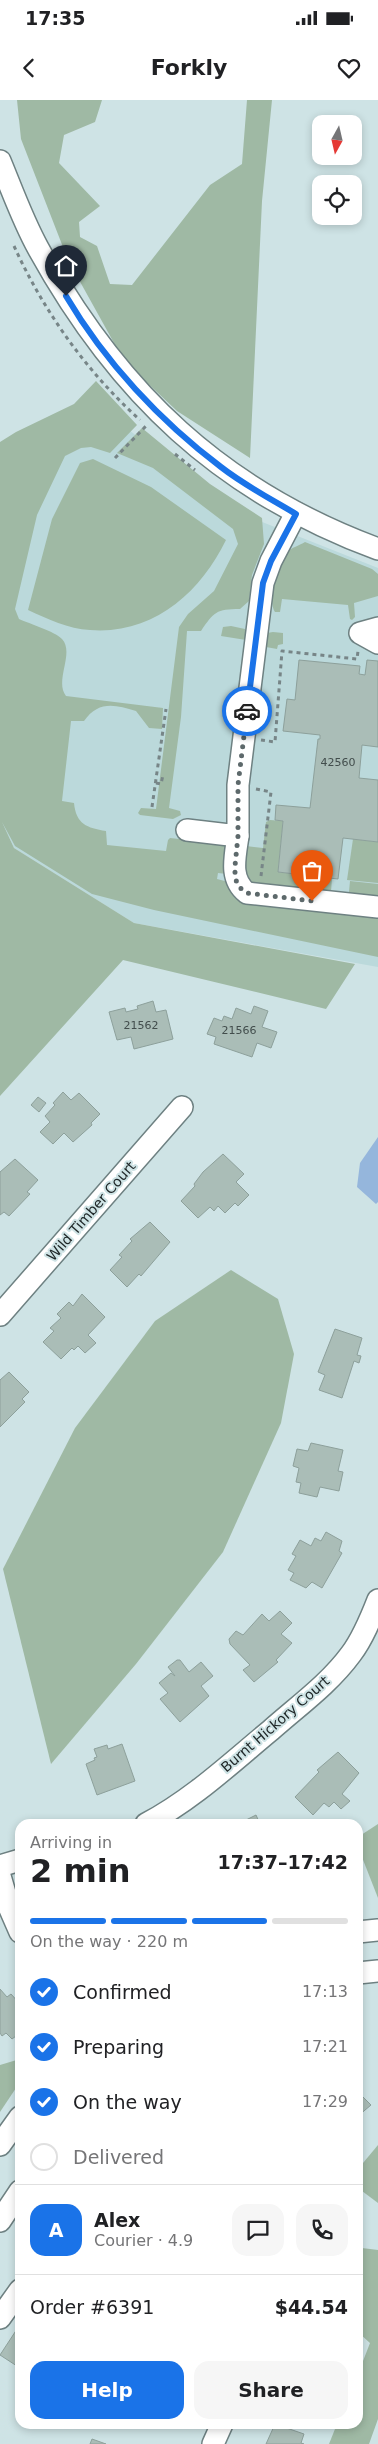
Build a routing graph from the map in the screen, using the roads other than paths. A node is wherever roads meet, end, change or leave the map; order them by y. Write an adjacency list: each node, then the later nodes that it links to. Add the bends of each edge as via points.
1 (0, 161): 2 (street, via 37,246 76,313 113,364 154,410 200,450 222,468)
2 (296, 514): 3 (street); 7 (street, via 263,583 238,785)
3 (378, 549)
4 (378, 628): 5 (street, via 360,633)
5 (371, 647)
6 (187, 830): 7 (street)
7 (238, 836): 8 (street, via 235,878 247,893)
8 (378, 907)
9 (182, 1107): 10 (street, Wild Timber Court)
10 (0, 1315)
11 (378, 1600): 12 (street, Burnt Hickory Court, via 352,1654 320,1688 213,1777)
12 (155, 1819)
13 (15, 1862): 14 (street)
14 (0, 1866)
15 (0, 1876): 16 (street)
16 (15, 1921)
17 (378, 1930): 18 (street)
18 (363, 1932)
19 (378, 1972): 20 (street)
20 (363, 1973)
21 (15, 2124): 22 (street)
22 (0, 2145)
23 (15, 2198): 24 (street)
24 (0, 2221)
25 (15, 2297): 26 (street)
26 (0, 2318)
27 (220, 2429): 28 (street)
28 (213, 2444)

